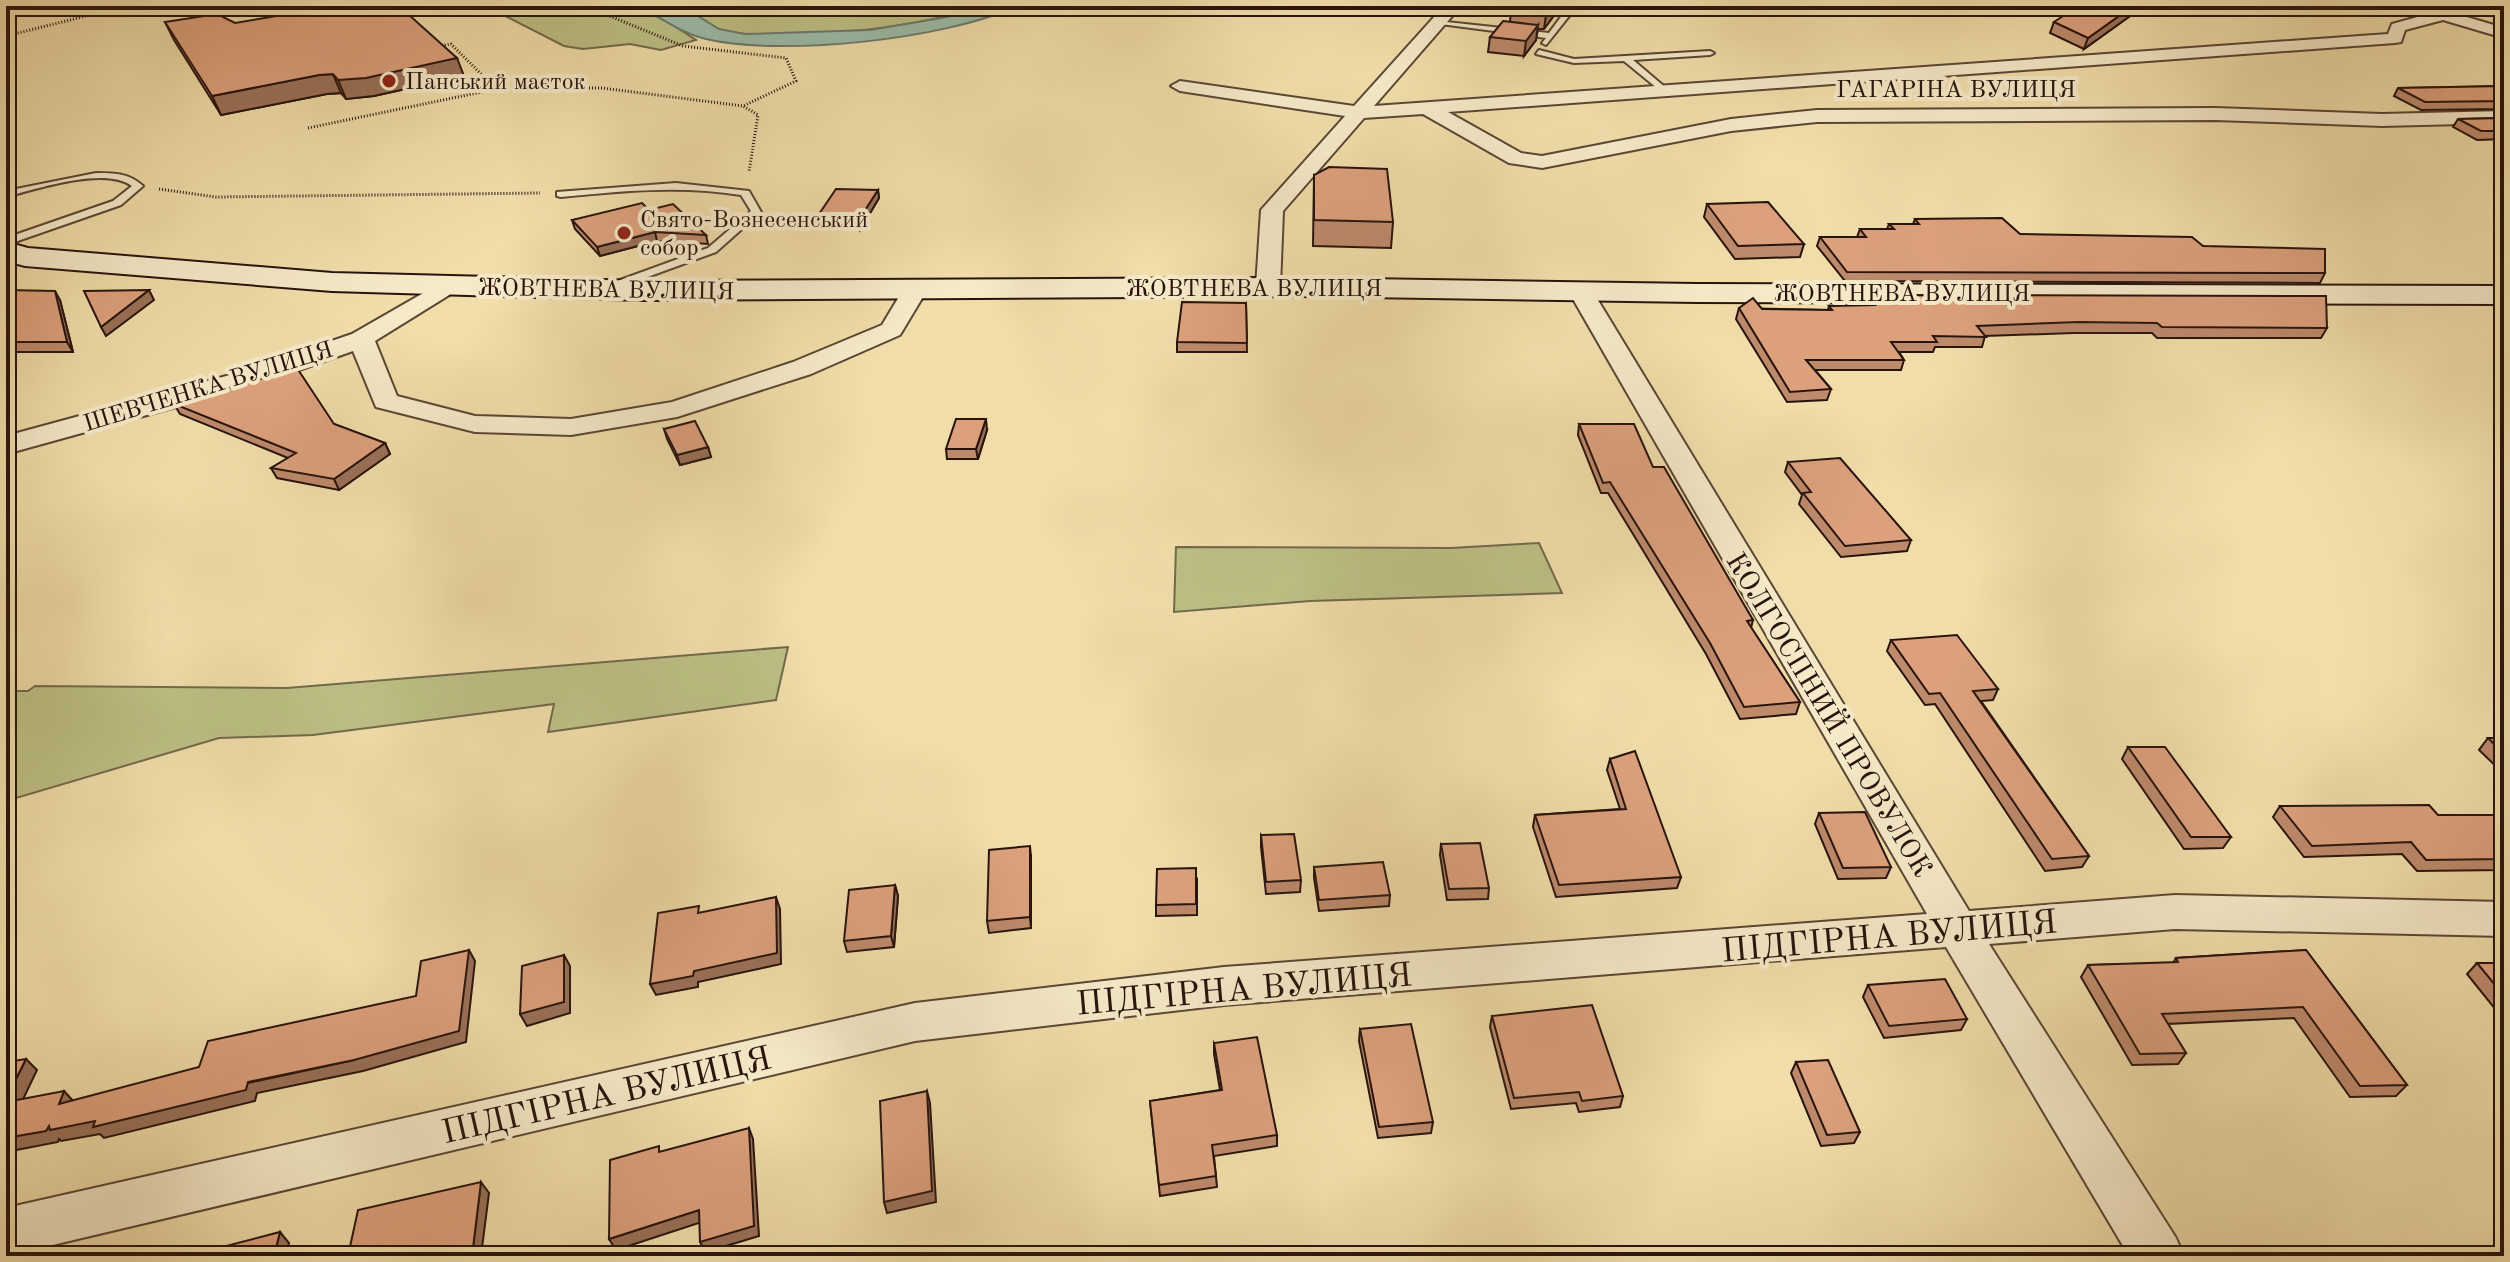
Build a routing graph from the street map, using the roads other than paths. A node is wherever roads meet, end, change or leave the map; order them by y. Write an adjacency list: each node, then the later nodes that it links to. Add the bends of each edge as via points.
1 (1453, 6): 3 (street)
2 (1573, 6): 5 (lane)
3 (1437, 23): 5 (lane); 11 (street)
4 (2504, 33): 9 (street, via 2443,15 2398,27 2395,38)
5 (1551, 36): 7 (lane, via 1538,54 1574,61)
6 (1710, 53): 7 (lane)
7 (1626, 58): 9 (lane)
8 (1180, 86): 11 (street)
9 (1663, 90): 10 (street)
10 (1426, 108): 11 (street); 12 (street, ГАГАРІНА ВУЛИЦЯ, via 1516,159 1542,162 1731,125 1817,116)
11 (1360, 113): 18 (street, via 1272,210)
12 (2504, 117)
13 (6, 194): 15 (lane, via 104,176 129,178 138,186 117,203)
14 (561, 194): 20 (lane, via 641,187 724,188 745,193 756,212 712,250)
15 (6, 242)
16 (6, 251): 17 (street, ЖОВТНЕВА ВУЛИЦЯ, via 175,272)
17 (446, 287): 20 (street, ЖОВТНЕВА ВУЛИЦЯ); 23 (street, ШЕВЧЕНКА ВУЛИЦЯ)
18 (1268, 287): 19 (street, ЖОВТНЕВА ВУЛИЦЯ); 21 (street, ЖОВТНЕВА ВУЛИЦЯ)
19 (915, 290): 20 (street, ЖОВТНЕВА ВУЛИЦЯ); 23 (street, via 891,330 802,368 677,409 571,427 475,424 386,401)
20 (600, 291)
21 (1581, 292): 22 (street, ЖОВТНЕВА ВУЛИЦЯ); 26 (street, КОЛГОСПНИЙ ПРОВУЛОК)
22 (2504, 295)
23 (361, 339): 24 (street, ШЕВЧЕНКА ВУЛИЦЯ, via 250,378)
24 (6, 445)
25 (2504, 919): 26 (street, ПІДГІРНА ВУЛИЦЯ, via 2175,912)
26 (1958, 930): 27 (street, ПІДГІРНА ВУЛИЦЯ, via 1224,986 915,1022); 28 (street, КОЛГОСПНИЙ ПРОВУЛОК)
27 (6, 1233)
28 (2158, 1256)

